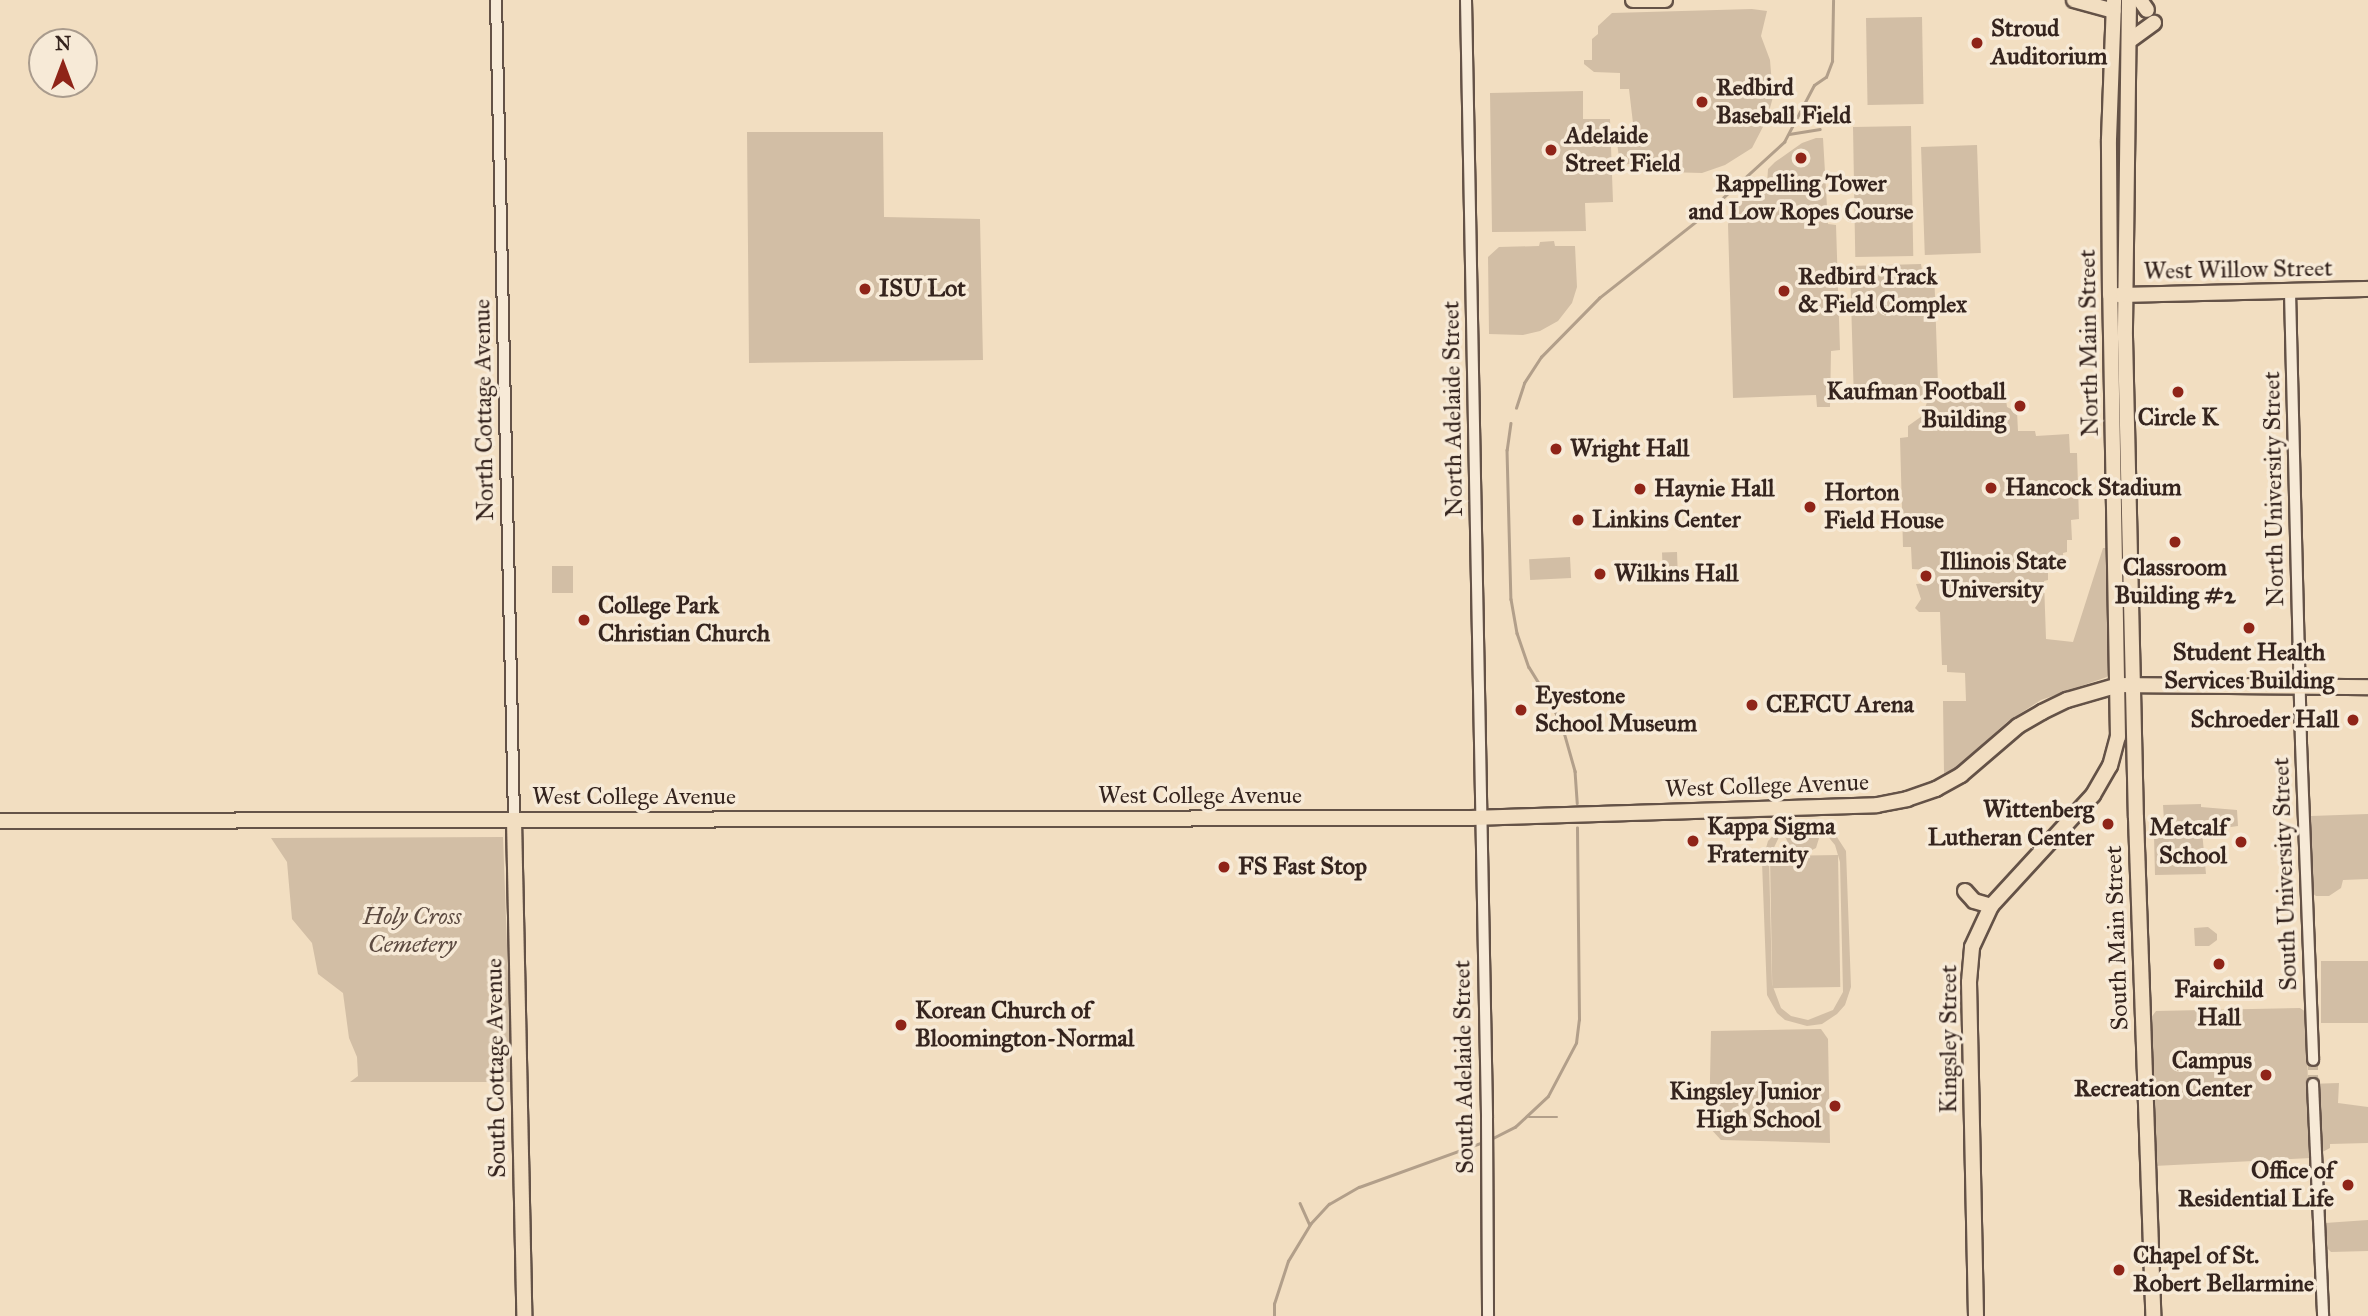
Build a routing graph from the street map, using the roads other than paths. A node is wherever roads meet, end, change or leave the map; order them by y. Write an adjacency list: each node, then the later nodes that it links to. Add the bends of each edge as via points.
1 (496, 0): 19 (street, North Cottage Avenue)
2 (1466, 0): 18 (street, North Adelaide Street)
3 (1633, 0): 4 (main road)
4 (1665, 0)
5 (2074, 0): 7 (main road)
6 (2113, 3): 7 (main road); 8 (main road); 9 (main road, North Main Street)
7 (2095, 6): 9 (main road)
8 (2140, 7): 10 (main road, North Main Street); 10 (main road)
9 (2113, 36): 13 (main road, North Main Street)
10 (2129, 41): 14 (main road, North Main Street)
11 (2368, 289): 12 (main road, West Willow Street)
12 (2290, 292): 14 (main road, West Willow Street); 16 (street, North University Street)
13 (2110, 295): 14 (main road, West Willow Street); 15 (main road, North Main Street)
14 (2125, 295): 15 (main road, North Main Street)
15 (2126, 685): 16 (main road, West College Avenue); 18 (main road, West College Avenue, via 2067,700 2042,712 1953,780 1898,802); 22 (main road, Kingsley Street, via 2118,737 2102,781); 28 (main road, South Main Street)
16 (2300, 686): 17 (main road, West College Avenue); 23 (street, South University Street)
17 (2368, 687)
18 (1481, 817): 19 (main road, West College Avenue); 26 (street, South Adelaide Street)
19 (514, 820): 20 (main road, West College Avenue); 25 (main road, South Cottage Avenue)
20 (0, 821)
21 (1965, 891): 22 (main road, via 1974,901)
22 (1992, 906): 27 (main road, Kingsley Street, via 1976,934 1970,962)
23 (2313, 1060)
24 (2313, 1084): 29 (street)
25 (524, 1316)
26 (1488, 1316)
27 (1976, 1316)
28 (2153, 1316)
29 (2323, 1316)

